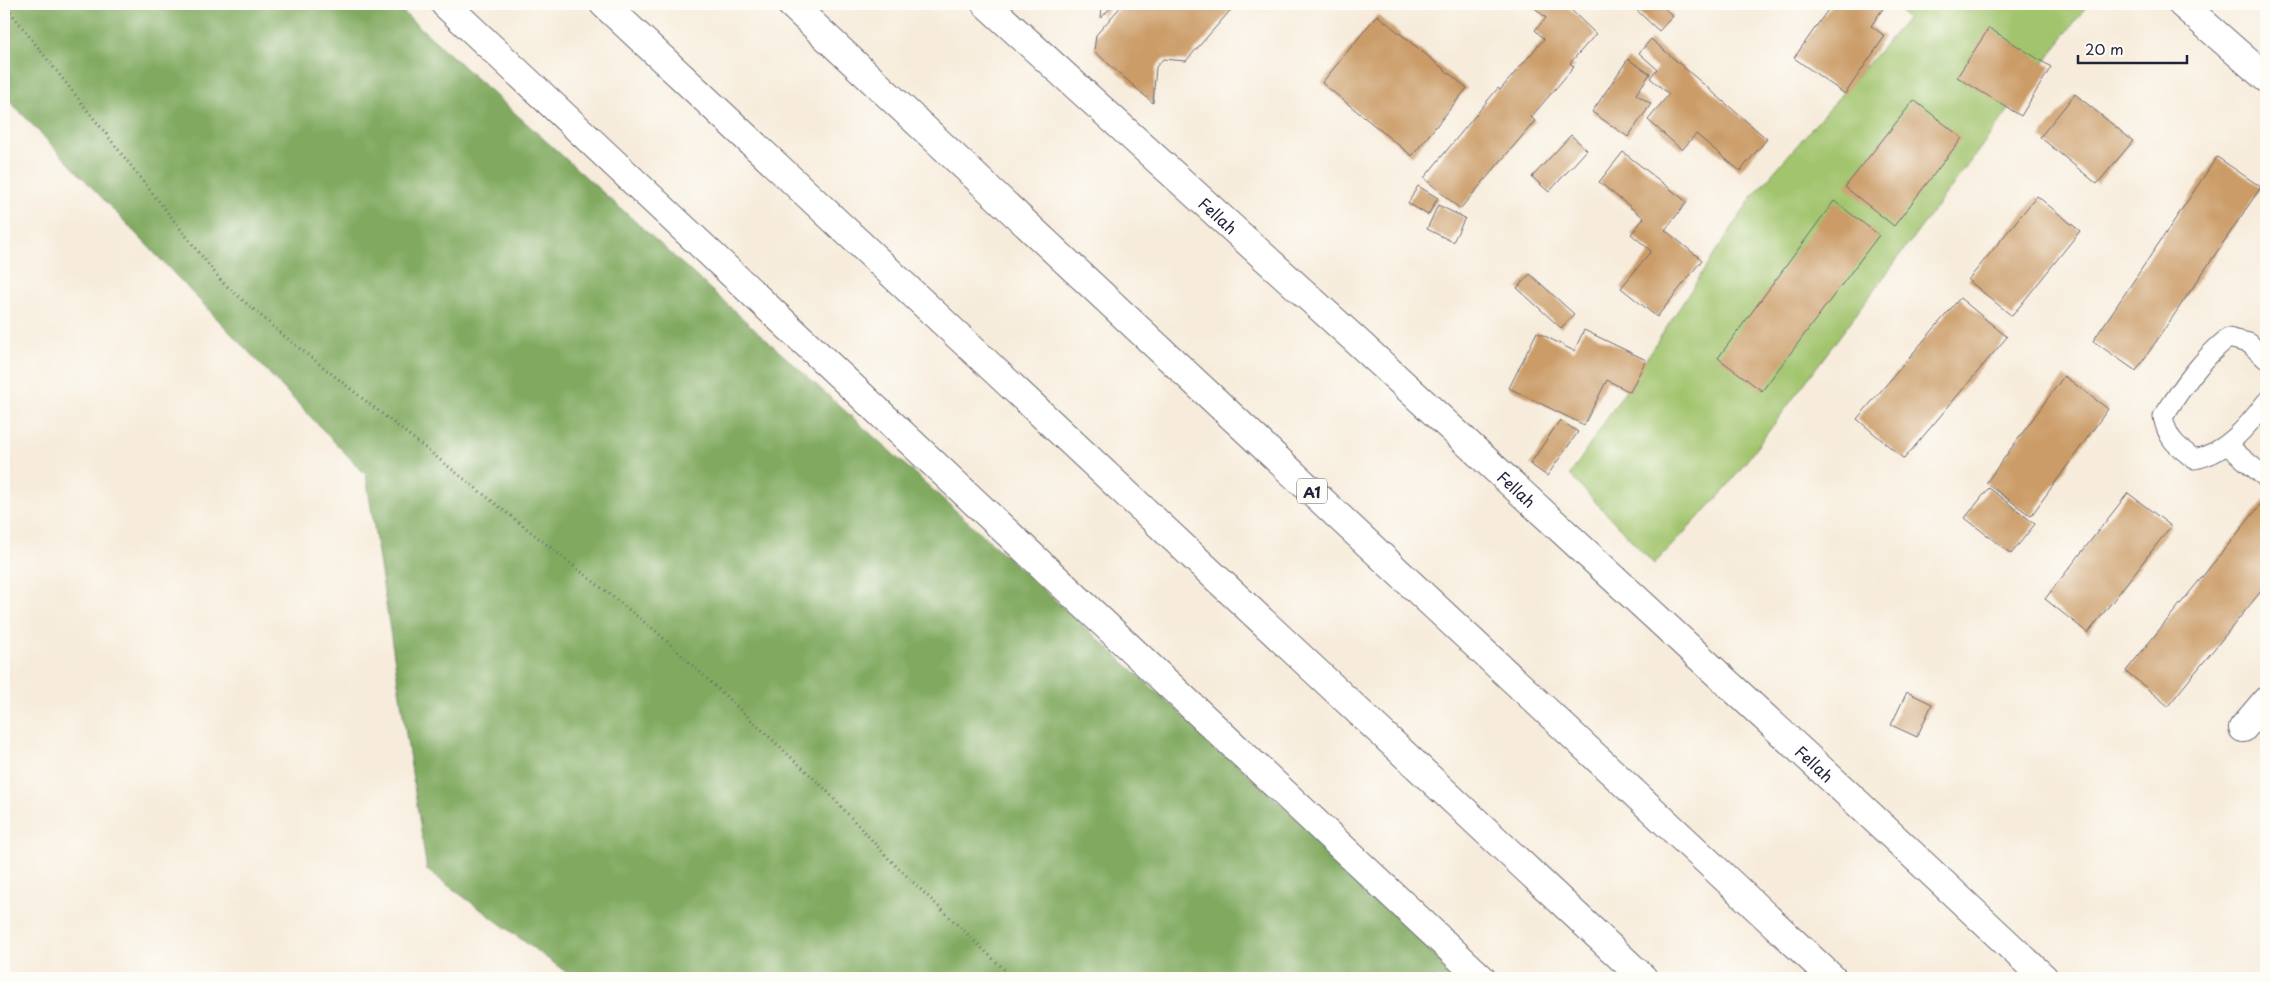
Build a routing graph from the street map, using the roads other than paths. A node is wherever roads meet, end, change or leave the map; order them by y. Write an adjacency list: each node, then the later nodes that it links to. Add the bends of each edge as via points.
1 (445, 4): 13 (main road)
2 (604, 4): 14 (main road)
3 (791, 4): 15 (main road, A1)
4 (986, 4): 16 (main road, Fellah, via 1405,385)
5 (2185, 5): 6 (main road)
6 (2266, 78)
7 (2266, 359): 9 (lane, via 2249,343 2228,338 2214,349 2163,416 2167,433 2194,459 2208,457)
8 (2266, 402): 9 (lane)
9 (2227, 445): 10 (lane)
10 (2266, 478)
11 (2266, 701): 12 (main road)
12 (2243, 728)
13 (1481, 978)
14 (1643, 978)
15 (1832, 978)
16 (2044, 978)

